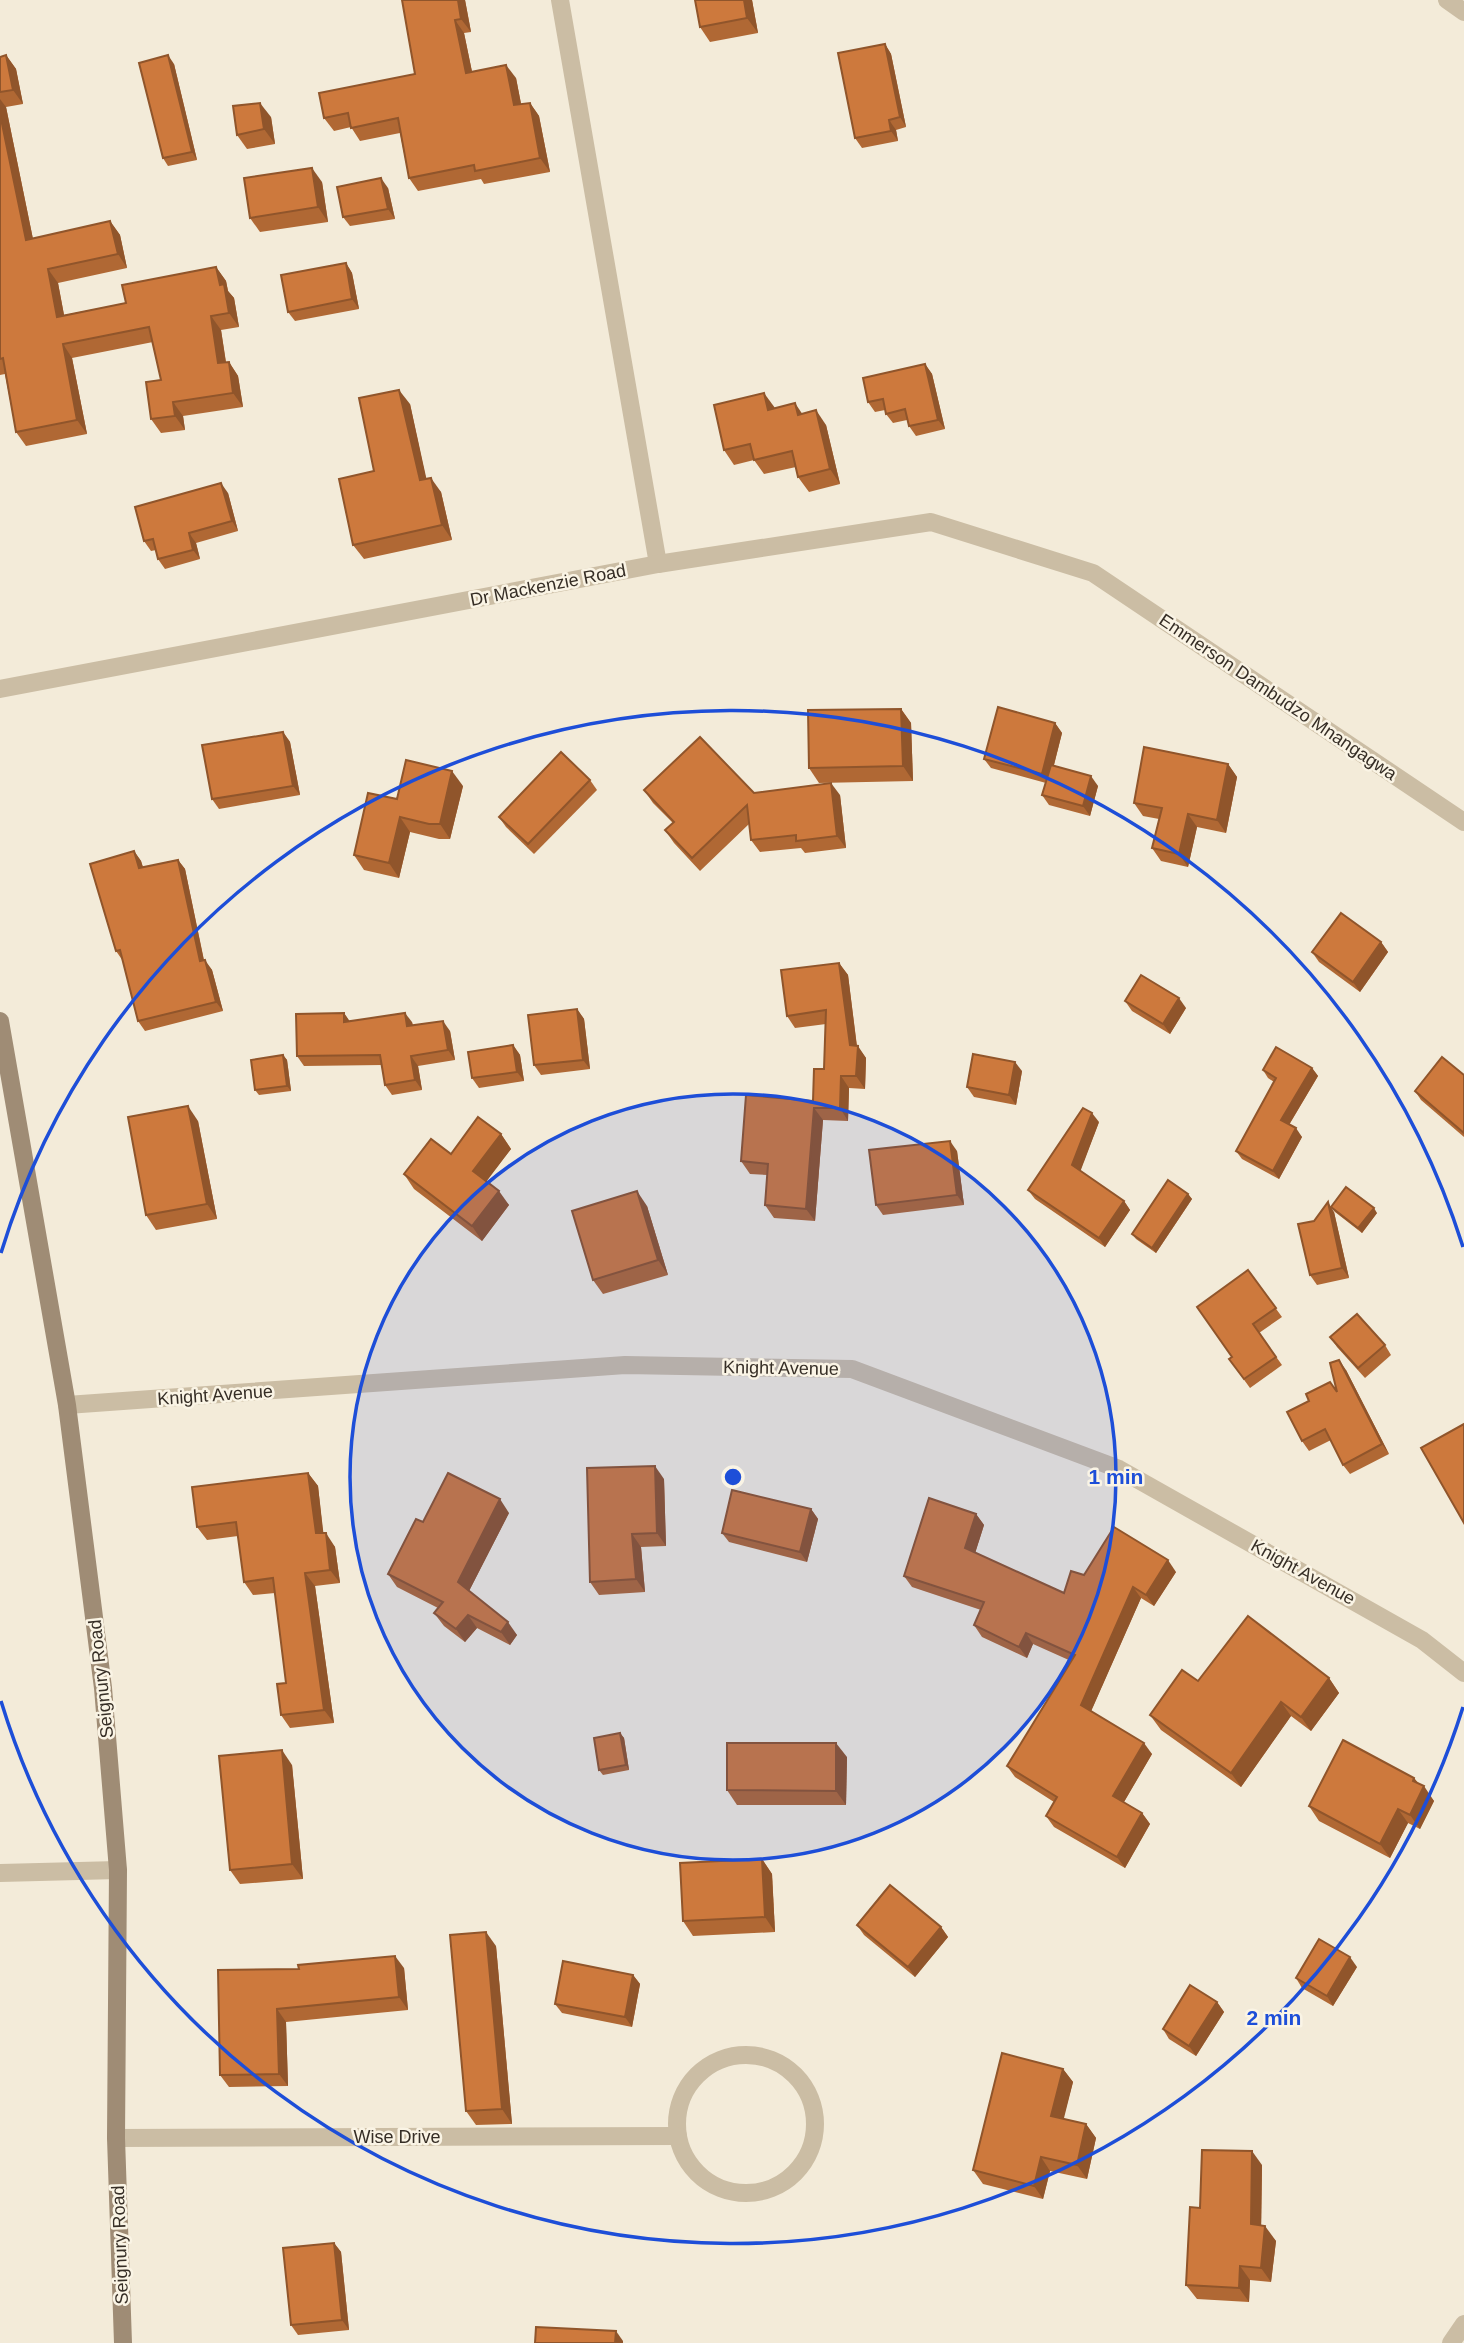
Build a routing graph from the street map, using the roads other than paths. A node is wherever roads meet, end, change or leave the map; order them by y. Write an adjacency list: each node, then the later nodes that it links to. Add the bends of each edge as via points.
1 (560, 0): 4 (street)
2 (1447, 0): 3 (street)
3 (1464, 12)
4 (659, 564): 5 (street, Dr Mackenzie Road, via 932,522); 6 (street, Dr Mackenzie Road)
5 (1093, 573): 7 (street, Emmerson Dambudzo Mnangagwa)
6 (0, 689)
7 (1464, 822)
8 (0, 1021): 9 (main road, Seignury Road)
9 (67, 1405): 10 (street, Knight Avenue, via 625,1365 852,1369 1119,1469 1422,1640); 11 (main road, Seignury Road, via 103,1688)
10 (1464, 1673)
11 (118, 1870): 12 (street); 14 (main road, Seignury Road)
12 (0, 1873)
13 (678, 2136): 13 (street, via 685,2158 700,2176 720,2188 754,2192 787,2180 803,2164 813,2142 815,2119 810,2096 798,2077 759,2055 737,2054 715,2061 697,2074 684,2092 677,2113); 14 (street, Wise Drive)
14 (116, 2138): 16 (main road, Seignury Road)
15 (1464, 2324): 17 (street)
16 (123, 2343)
17 (1451, 2343)

